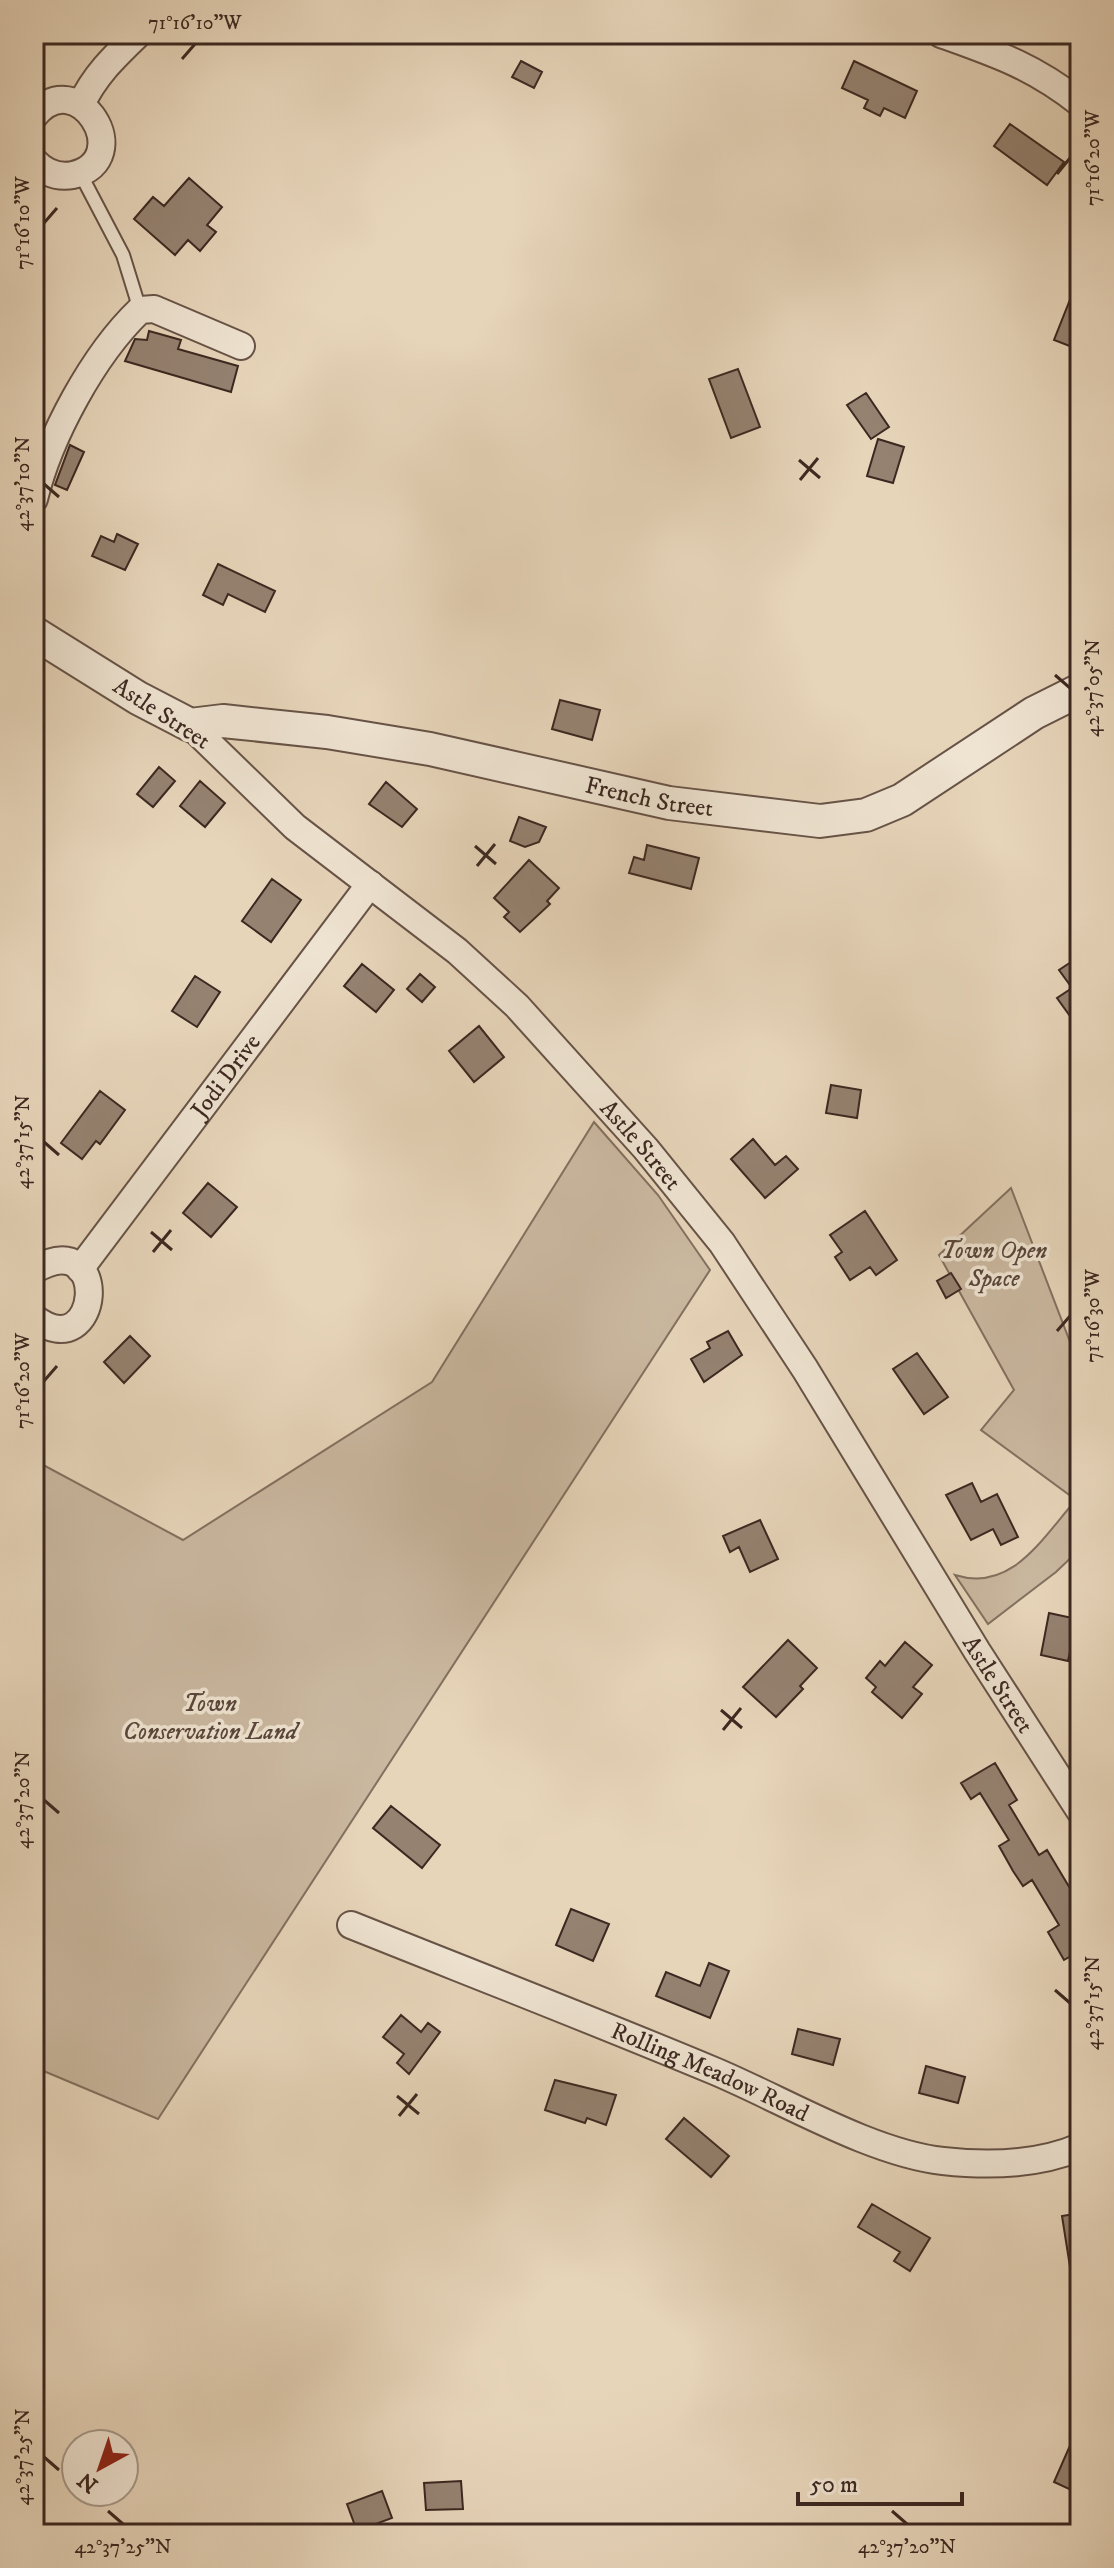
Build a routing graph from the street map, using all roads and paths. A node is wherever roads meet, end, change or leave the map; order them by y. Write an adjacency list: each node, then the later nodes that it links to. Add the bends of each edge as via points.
1 (138, 34): 4 (street, via 90,84)
2 (941, 34): 3 (street, via 1017,61)
3 (1080, 103)
4 (81, 105): 5 (street, via 58,101); 7 (street, via 98,122 101,134 97,157)
5 (34, 116)
6 (34, 161): 7 (street, via 56,176)
7 (80, 173): 8 (lane, via 123,255)
8 (140, 310): 9 (street, via 154,309); 10 (street, via 96,366 58,433 43,460)
9 (241, 346)
10 (34, 499)
11 (34, 633): 13 (street, Astle Street)
12 (1080, 690): 13 (street, French Street, via 1034,713 902,800 840,820 669,803 430,749 327,732 223,721)
13 (190, 725): 14 (street, Astle Street, via 295,827)
14 (370, 884): 15 (street, Jodi Drive); 18 (street, Astle Street, via 457,951 517,1006 646,1149 722,1243)
15 (80, 1269): 16 (street, via 48,1262); 17 (street, via 91,1289 85,1315 58,1328)
16 (34, 1270)
17 (34, 1318)
18 (1080, 1811)
19 (351, 1925): 20 (street, Rolling Meadow Road, via 699,2064 873,2141 941,2161 1016,2162)
20 (1080, 2147)

